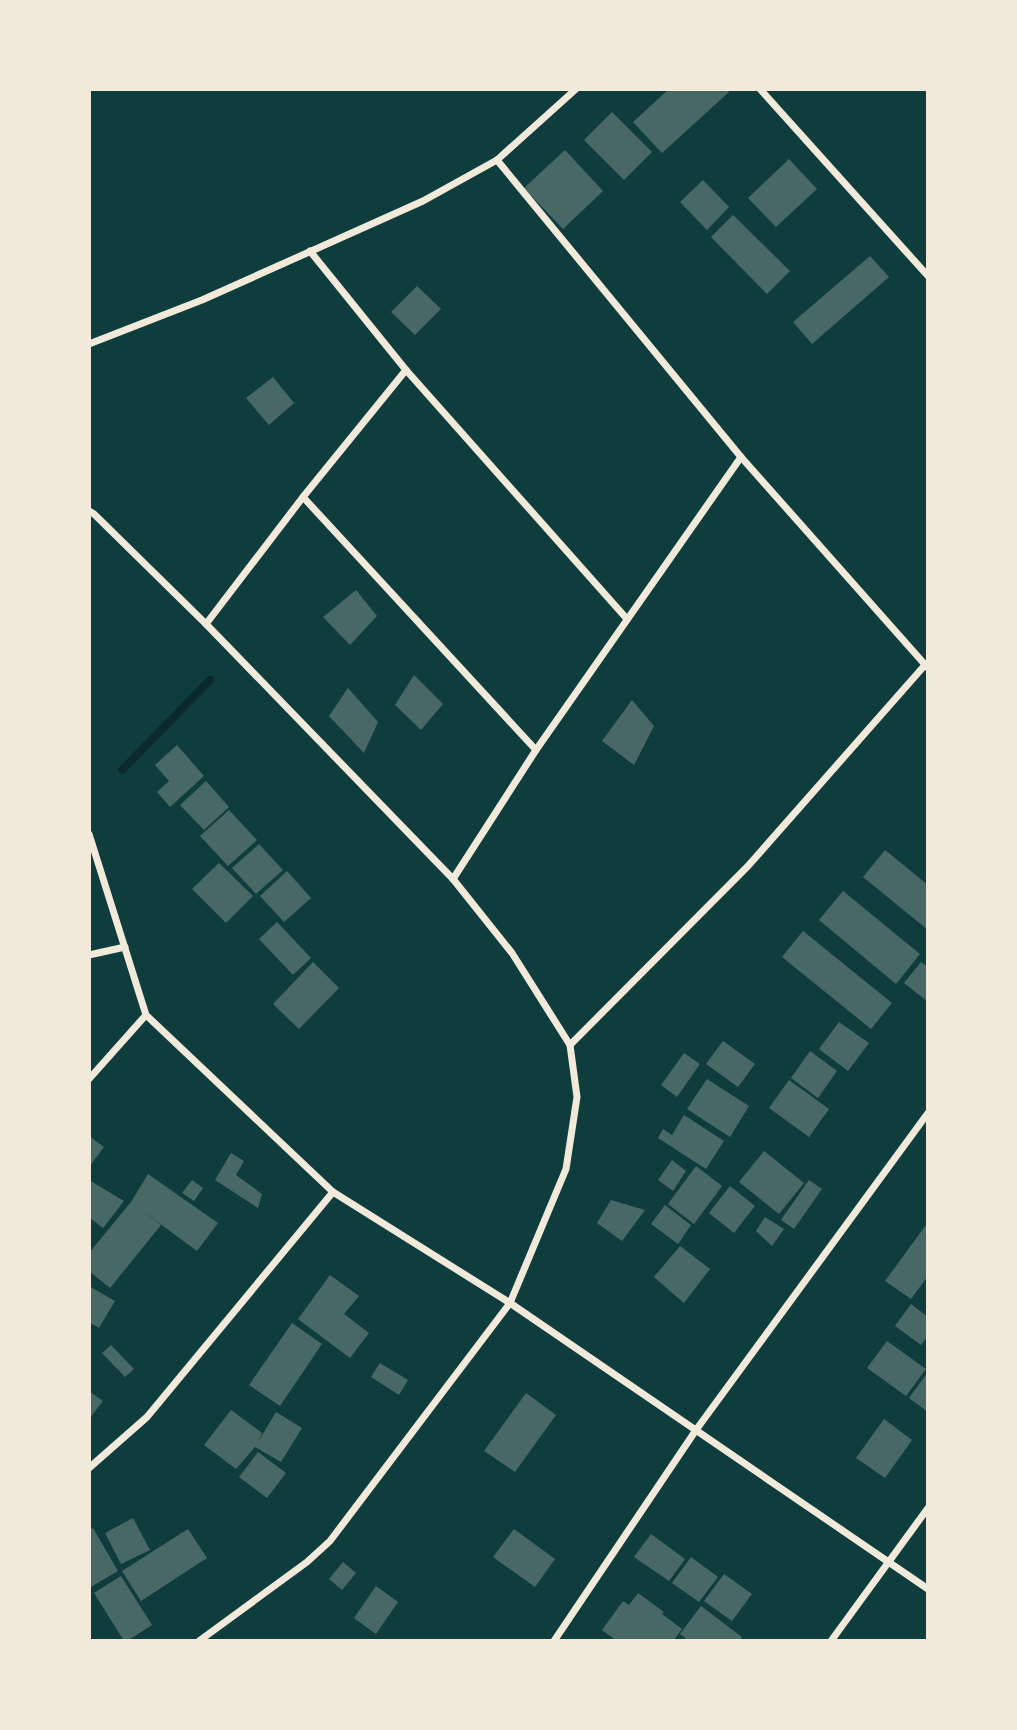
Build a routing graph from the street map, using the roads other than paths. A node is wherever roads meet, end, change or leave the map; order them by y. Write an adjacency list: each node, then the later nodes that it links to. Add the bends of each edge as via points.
1 (576, 89): 3 (street)
2 (760, 89): 5 (street)
3 (497, 160): 4 (street, via 423,201); 8 (street)
4 (310, 251): 6 (street); 7 (street)
5 (928, 275)
6 (89, 344)
7 (406, 370): 9 (street); 11 (street)
8 (741, 457): 11 (street); 13 (street)
9 (303, 497): 12 (street); 14 (street)
10 (89, 511): 12 (street)
11 (628, 619): 14 (street)
12 (206, 624): 16 (street)
13 (926, 667): 20 (street, via 748,866)
14 (536, 750): 16 (street)
15 (89, 834): 17 (street)
16 (453, 879): 20 (street, via 512,953)
17 (125, 947): 18 (street); 19 (street)
18 (89, 955)
19 (146, 1015): 21 (street); 23 (street)
20 (570, 1045): 24 (street, via 577,1097 566,1169)
21 (89, 1079)
22 (928, 1112): 25 (street)
23 (333, 1192): 24 (street); 26 (street, via 147,1417)
24 (510, 1303): 25 (street); 30 (street, via 330,1541)
25 (696, 1430): 28 (street); 31 (street)
26 (89, 1468)
27 (928, 1508): 28 (street)
28 (890, 1562): 29 (street); 32 (street)
29 (928, 1589)
30 (199, 1641)
31 (554, 1641)
32 (831, 1641)

